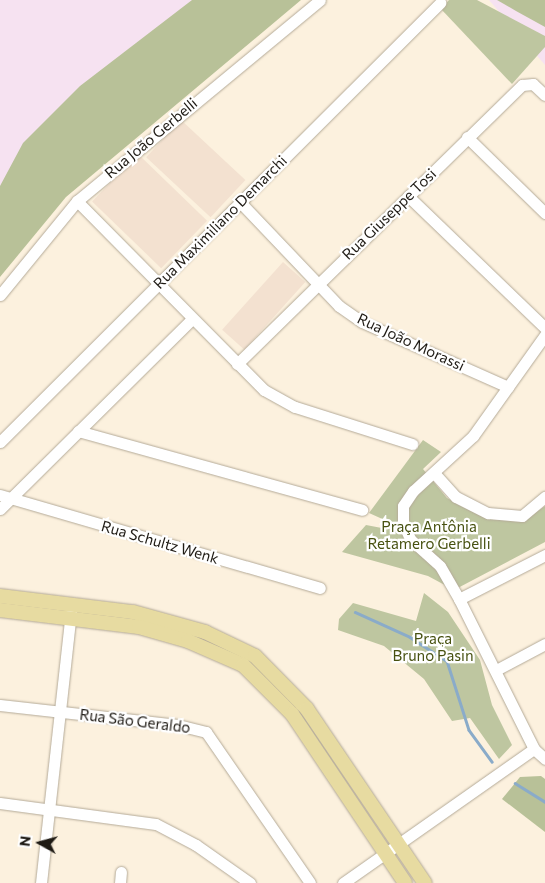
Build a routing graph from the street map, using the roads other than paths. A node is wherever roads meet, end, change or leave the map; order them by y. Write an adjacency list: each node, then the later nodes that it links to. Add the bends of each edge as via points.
1 (320, 0): 7 (street, Rua João Gerbelli)
2 (440, 3): 6 (street, Rua Maximiliano Demarchi)
3 (545, 95): 4 (street, Rua Giuseppe Tosi, via 525,83)
4 (467, 137): 5 (street, Rua Giuseppe Tosi); 8 (street)
5 (408, 196): 9 (street, Rua Giuseppe Tosi); 13 (street)
6 (238, 200): 9 (street, Rua João Morassi); 10 (street, Rua Maximiliano Demarchi)
7 (76, 201): 10 (street); 11 (street, Rua João Gerbelli)
8 (545, 212)
9 (318, 284): 15 (street, Rua Giuseppe Tosi); 16 (street, Rua João Morassi, via 339,306 362,322)
10 (156, 285): 12 (street); 18 (street, Rua Maximiliano Demarchi)
11 (0, 295)
12 (190, 321): 15 (street); 17 (street)
13 (545, 328)
14 (545, 335): 16 (street)
15 (237, 364): 19 (street, via 264,390 294,407)
16 (508, 387): 20 (street, via 474,436)
17 (78, 431): 21 (street); 24 (street)
18 (0, 442)
19 (412, 444)
20 (435, 474): 22 (street, via 456,497 488,513 522,516); 28 (street, via 413,491 403,506 403,523 410,539 440,566)
21 (5, 497): 23 (street); 26 (street, Rua Schultz Wenk)
22 (545, 497)
23 (0, 509)
24 (362, 510)
25 (545, 554): 28 (street)
26 (320, 588)
27 (0, 596): 29 (main road)
28 (459, 598): 32 (street)
29 (72, 609): 30 (main road); 34 (street); 39 (main road, via 175,623 255,656 307,709); 40 (main road, via 181,639 224,655 255,674 301,727)
30 (0, 610)
31 (545, 644): 32 (street)
32 (498, 669): 35 (street)
33 (0, 705): 34 (street, Rua São Geraldo)
34 (59, 711): 38 (street); 43 (street, Rua São Geraldo, via 206,732)
35 (534, 749): 36 (street); 39 (street)
36 (545, 759)
37 (0, 803): 38 (street)
38 (49, 808): 41 (street); 42 (street, via 156,824 196,845)
39 (398, 846): 40 (street); 46 (main road)
40 (386, 856): 44 (street); 45 (main road)
41 (41, 883)
42 (250, 883)
43 (310, 883)
44 (343, 883)
45 (405, 883)
46 (425, 883)

